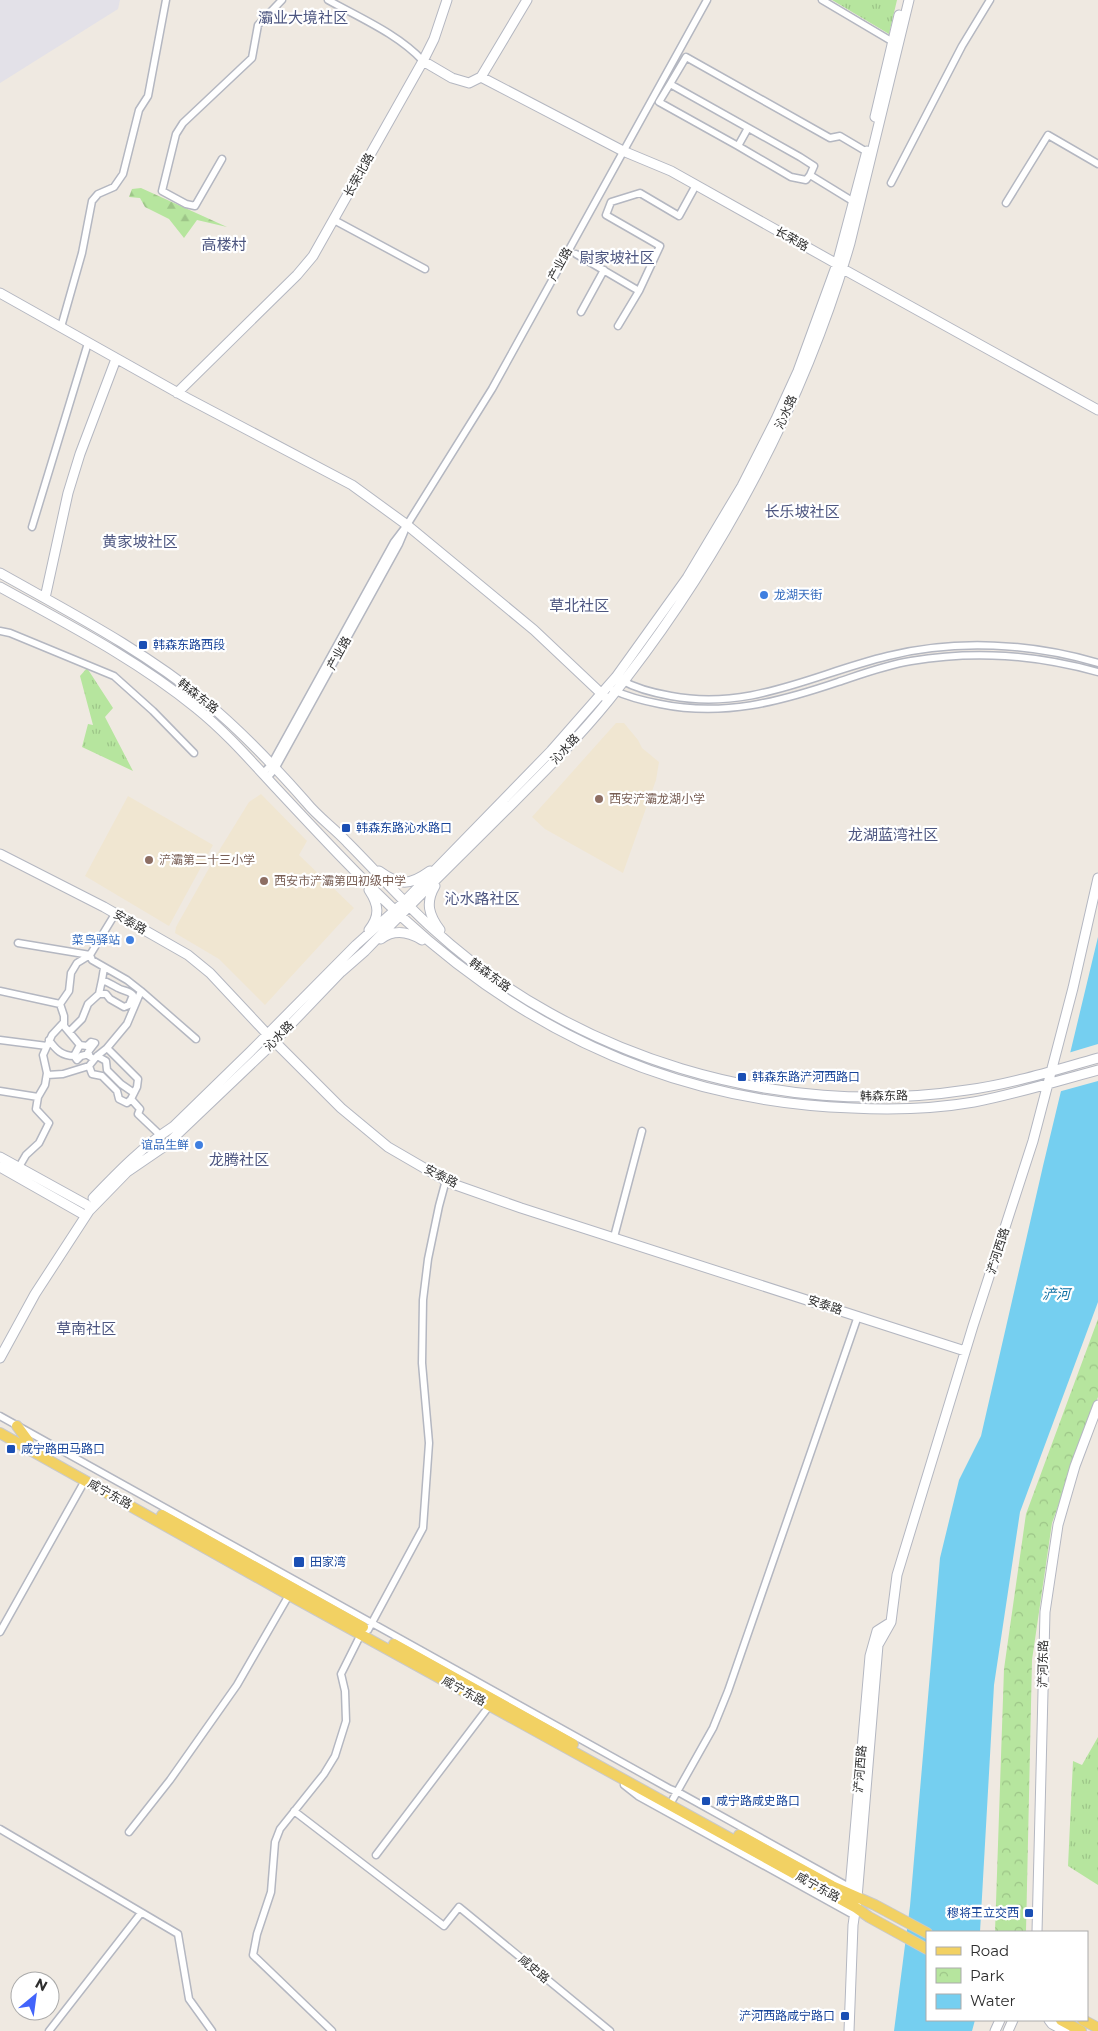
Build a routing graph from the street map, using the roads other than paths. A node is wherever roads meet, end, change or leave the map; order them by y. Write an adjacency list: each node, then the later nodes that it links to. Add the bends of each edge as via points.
1 (166, 0): 35 (street, via 148,96 140,110 123,174 114,187 98,194 92,201 82,253)
2 (282, 0): 19 (street, via 258,25 252,58 183,122 176,134 162,191 196,206)
3 (328, 0): 12 (street, via 397,39)
4 (447, 0): 12 (main road, 长荣北路)
5 (527, 0): 13 (main road)
6 (707, 0): 17 (street, 产业路)
7 (822, 0): 11 (street)
8 (903, 0): 11 (main road, 沁水路)
9 (909, 0): 28 (main road, 沁水路, via 866,184)
10 (990, 0): 22 (street, via 962,46)
11 (893, 42): 18 (main road, 沁水路)
12 (423, 61): 13 (main road, via 452,78 469,83); 26 (main road, 长荣北路)
13 (481, 77): 17 (main road, 长荣路)
14 (670, 84): 15 (street); 16 (street, via 660,102); 18 (street, via 686,58 830,138 840,136)
15 (748, 128): 16 (street); 21 (street, via 814,166)
16 (738, 146): 21 (street, via 792,177 806,180)
17 (623, 151): 23 (main road, 长荣路); 40 (street, 产业路, via 492,389)
18 (867, 152): 24 (main road, 沁水路)
19 (222, 159)
20 (1098, 164): 25 (street, via 1048,135)
21 (810, 176): 24 (street)
22 (891, 183)
23 (696, 185): 28 (main road, 长荣路); 31 (street, via 679,216 640,193 611,202 606,215 660,246)
24 (854, 202): 28 (main road, 沁水路)
25 (1006, 202)
26 (334, 220): 29 (street); 38 (main road, 长荣北路, via 313,256 297,275)
27 (576, 254): 30 (street)
28 (840, 266): 39 (main road, 长荣路); 48 (main road, 沁水路, via 801,379 753,479 682,601)
29 (425, 269)
30 (604, 270): 31 (street); 33 (street)
31 (639, 291): 34 (street)
32 (0, 292): 35 (main road)
33 (581, 312)
34 (618, 326)
35 (60, 327): 36 (main road)
36 (88, 343): 37 (main road); 41 (street)
37 (116, 359): 38 (main road); 44 (main road, via 68,492)
38 (177, 393): 40 (main road, via 352,485)
39 (1098, 410)
40 (407, 525): 50 (main road, via 534,630); 52 (street, 产业路, via 394,542)
41 (32, 527)
42 (0, 573): 44 (main road, 韩森东路)
43 (0, 587): 53 (main road, 韩森东路, via 116,652 171,688 199,710)
44 (45, 598): 52 (main road, 韩森东路, via 98,628 183,684 230,723)
45 (0, 631): 51 (street, via 114,676)
46 (1098, 663): 48 (street, via 1026,648 951,647 889,656 758,695 704,701 653,693)
47 (1098, 672): 49 (street, via 1025,657 936,657 883,667 768,703 717,709 678,708 642,700)
48 (619, 679): 49 (main road, 沁水路)
49 (612, 688): 50 (main road, 沁水路)
50 (605, 697): 55 (main road, 沁水路); 57 (main road, 沁水路, via 558,757)
51 (194, 753)
52 (273, 767): 53 (street, 产业路); 56 (main road, 韩森东路)
53 (265, 776): 58 (main road, 韩森东路)
54 (0, 854): 62 (main road, 安泰路)
55 (448, 857): 56 (main road, via 421,877 404,883); 60 (main road, 沁水路)
56 (369, 864): 60 (main road, 韩森东路)
57 (448, 868): 60 (main road, 沁水路); 65 (main road, via 432,890 428,902 433,920)
58 (354, 870): 61 (main road, 韩森东路); 63 (main road, via 378,906 374,922)
59 (1098, 878): 88 (main road, 浐河西路)
60 (406, 904): 61 (main road, 沁水路); 65 (main road, 韩森东路)
61 (397, 913): 63 (main road, 沁水路); 66 (main road, 沁水路); 67 (main road, 韩森东路)
62 (115, 914): 68 (street); 77 (main road, 安泰路, via 188,955 210,973)
63 (361, 942): 77 (main road, 沁水路)
64 (18, 943): 68 (street)
65 (455, 948): 88 (main road, 韩森东路, via 513,992 585,1032 677,1068 720,1079 824,1096 882,1097 965,1091)
66 (365, 951): 67 (main road, via 387,935 403,932 416,936); 77 (main road, 沁水路)
67 (443, 953): 91 (main road, 韩森东路, via 499,995 563,1034 633,1065 730,1094 778,1103 874,1109 972,1102)
68 (90, 955): 69 (street); 74 (street, via 77,962 71,972 69,991)
69 (104, 968): 70 (street); 72 (street)
70 (102, 980): 73 (street); 73 (street, via 134,994 129,1005 124,1007 106,994)
71 (0, 991): 74 (street)
72 (141, 991): 79 (street); 82 (street, via 128,1024)
73 (99, 994): 76 (street)
74 (60, 1004): 75 (street)
75 (64, 1022): 76 (street); 80 (street)
76 (69, 1032): 81 (street)
77 (271, 1038): 96 (main road, 沁水路); 100 (main road, 安泰路, via 341,1108 388,1147); 106 (main road, 沁水路, via 165,1146 127,1172 89,1211 35,1294)
78 (0, 1040): 80 (street)
79 (196, 1040)
80 (48, 1043): 83 (street, via 65,1056); 90 (street, via 42,1055)
81 (80, 1045): 83 (street); 84 (street, via 95,1043 88,1052)
82 (107, 1048): 84 (street); 93 (street, via 138,1079)
83 (74, 1056): 84 (street, via 77,1060 81,1056)
84 (93, 1056): 86 (street); 89 (street, via 106,1061)
85 (1098, 1058): 88 (main road, 韩森东路)
86 (89, 1066): 89 (street, via 92,1074); 90 (street)
87 (1098, 1070): 91 (main road, 韩森东路)
88 (1052, 1072): 91 (main road, 浐河西路)
89 (104, 1073): 93 (street); 93 (street, via 119,1099 127,1103)
90 (47, 1075): 94 (street)
91 (1049, 1083): 105 (main road, 浐河西路)
92 (0, 1091): 94 (street)
93 (133, 1096): 96 (street, via 140,1109 138,1114)
94 (38, 1097): 99 (street, via 36,1109 49,1123 39,1143 26,1155)
95 (642, 1131): 102 (street)
96 (160, 1135): 101 (main road, 沁水路, via 123,1166)
97 (0, 1157): 99 (main road)
98 (0, 1167): 99 (main road)
99 (17, 1171): 101 (main road)
100 (446, 1180): 102 (main road, 安泰路); 116 (street, via 430,1250 423,1300 422,1362 429,1443 423,1528)
101 (84, 1209): 104 (main road, 沁水路, via 31,1290)
102 (614, 1237): 103 (main road, 安泰路)
103 (858, 1316): 105 (main road, 安泰路); 119 (street, via 724,1700 713,1728)
104 (0, 1346)
105 (965, 1350): 124 (main road, 浐河西路, via 897,1575 892,1622 878,1645)
106 (0, 1358)
107 (1098, 1405): 126 (main road, 浐河东路, via 1075,1466 1058,1525 1045,1612)
108 (0, 1416): 110 (street)
109 (0, 1426): 113 (main road, 咸宁东路)
110 (17, 1426): 113 (main road); 116 (street)
111 (0, 1432): 115 (main road, 咸宁东路)
112 (0, 1438): 114 (street)
113 (28, 1441): 116 (main road, 咸宁东路)
114 (83, 1484): 115 (street); 117 (street)
115 (288, 1596): 116 (main road, 咸宁东路); 122 (street, via 237,1685)
116 (365, 1631): 118 (main road, 咸宁东路); 119 (main road, 咸宁东路); 120 (street, via 342,1674 346,1721 335,1756)
117 (0, 1632)
118 (488, 1707): 123 (street); 124 (main road, 咸宁东路)
119 (675, 1795): 124 (main road, 咸宁东路)
120 (294, 1811): 135 (street, via 280,1829 275,1842 271,1892 253,1955); 136 (street, 咸史路, via 444,1926 459,1907)
121 (0, 1829): 125 (street)
122 (129, 1832)
123 (376, 1855)
124 (852, 1900): 127 (main road, 咸宁东路, via 875,1905); 128 (main road, 咸宁东路, via 869,1917); 137 (main road, 浐河西路)
125 (141, 1913): 133 (street); 134 (street, via 178,1934 189,1999)
126 (1037, 1931)
127 (926, 1932)
128 (926, 1948)
129 (1050, 2021): 138 (main road)
130 (1063, 2021): 139 (main road)
131 (1086, 2021): 132 (main road)
132 (1098, 2028)
133 (49, 2031)
134 (212, 2031)
135 (332, 2031)
136 (610, 2031)
137 (849, 2031)
138 (1065, 2031)
139 (1081, 2031)

